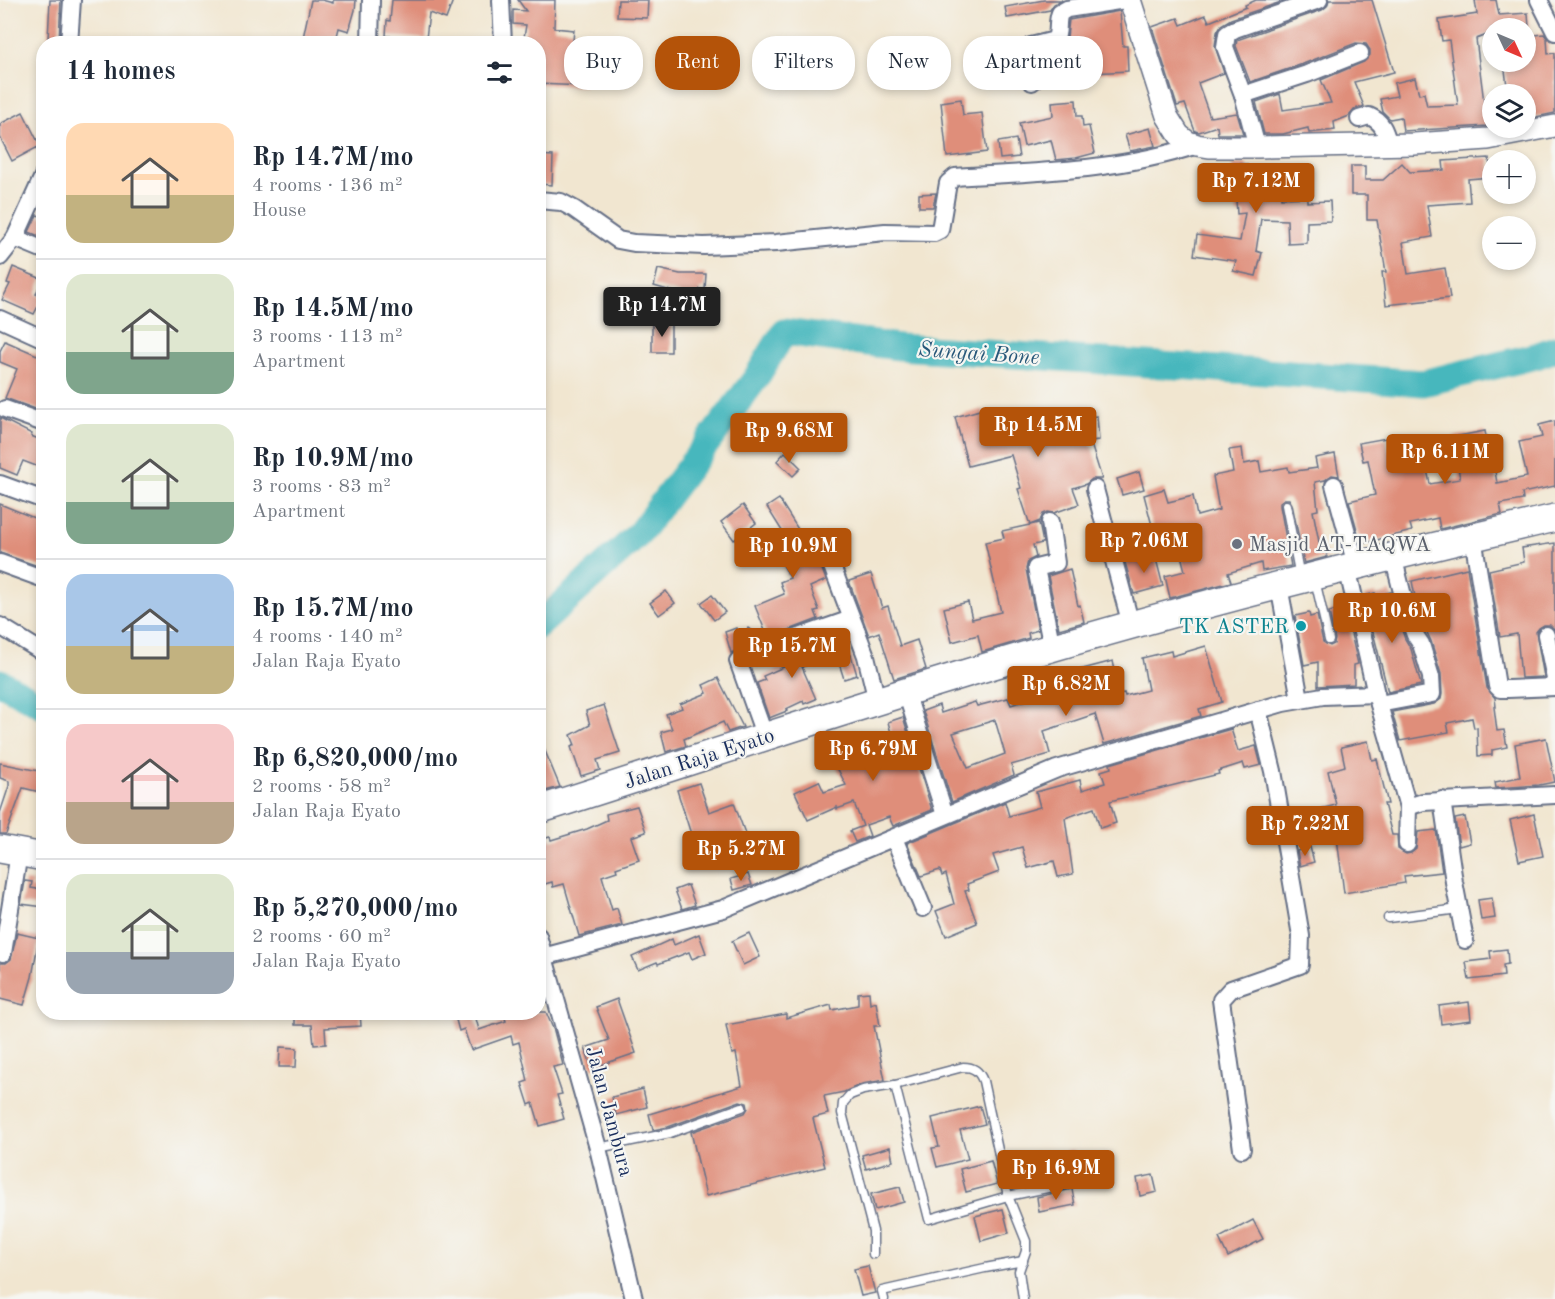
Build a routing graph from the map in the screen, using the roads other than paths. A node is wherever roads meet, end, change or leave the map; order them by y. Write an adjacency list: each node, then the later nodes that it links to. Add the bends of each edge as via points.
1 (72, 0): 9 (street)
2 (371, 0): 10 (street)
3 (501, 0): 11 (street)
4 (1125, 0): 12 (street, via 1067,9 1058,18)
5 (1130, 0): 17 (street, via 1167,116 1179,135)
6 (1319, 0): 14 (street, via 1227,34 1225,47)
7 (1539, 0): 8 (street)
8 (1555, 32)
9 (70, 36)
10 (370, 36)
11 (503, 36)
12 (1057, 36)
13 (1360, 52): 14 (street)
14 (1243, 95): 19 (street)
15 (1359, 119): 18 (street, via 1369,116 1378,120)
16 (1555, 126): 18 (street, via 1488,138)
17 (1197, 145): 19 (street); 21 (street, via 1150,159 1105,165 955,177 948,183 940,230 934,233 885,232 704,246 634,243 618,240 561,202)
18 (1389, 145): 19 (street)
19 (1257, 147)
20 (36, 192): 22 (street)
21 (546, 201)
22 (15, 238): 23 (street); 24 (street)
23 (36, 247)
24 (0, 257)
25 (0, 319): 26 (street)
26 (36, 335)
27 (5, 409): 28 (street)
28 (36, 420)
29 (0, 484): 32 (street)
30 (1334, 485): 40 (street)
31 (1095, 489): 44 (street)
32 (36, 498)
33 (1286, 505): 42 (lane)
34 (1555, 518): 36 (main road, Jalan Raja Eyato)
35 (1050, 522): 49 (street, via 1056,563 1036,568)
36 (1473, 537): 37 (main road, Jalan Raja Eyato); 51 (street, via 1497,686)
37 (1393, 556): 40 (main road, Jalan Raja Eyato); 54 (street, via 1408,616 1431,677 1432,694)
38 (830, 561): 43 (street)
39 (0, 563): 41 (street)
40 (1352, 566): 42 (main road, Jalan Raja Eyato); 54 (street)
41 (36, 576)
42 (1298, 581): 44 (main road, Jalan Raja Eyato); 47 (lane); 53 (street)
43 (851, 619): 55 (street); 57 (street, via 738,661)
44 (1131, 625): 49 (main road, Jalan Raja Eyato)
45 (0, 626): 48 (street)
46 (1546, 635): 50 (street)
47 (1329, 640)
48 (36, 648)
49 (1052, 648): 52 (main road, Jalan Raja Eyato)
50 (1555, 679)
51 (1555, 687)
52 (906, 692): 55 (main road, Jalan Raja Eyato); 62 (street)
53 (1300, 699): 54 (street); 56 (street)
54 (1377, 699): 61 (street)
55 (877, 700): 57 (main road, Jalan Raja Eyato)
56 (1258, 710): 62 (street, via 1057,769); 76 (street, via 1273,771 1301,936 1300,965 1231,989 1221,1000)
57 (765, 737): 60 (main road, Jalan Raja Eyato)
58 (1555, 795): 59 (street)
59 (1442, 800): 61 (street); 67 (street)
60 (546, 807)
61 (1408, 807): 64 (street)
62 (945, 815): 63 (street)
63 (894, 838): 66 (street); 71 (street, via 723,909)
64 (1407, 844)
65 (21, 853): 70 (street)
66 (923, 908)
67 (1459, 909): 68 (lane); 69 (street)
68 (1388, 918)
69 (1465, 940)
70 (3, 953)
71 (546, 956)
72 (546, 967): 75 (street, Jalan Jambura)
73 (895, 1085): 78 (lane, via 963,1067 980,1074); 78 (lane, via 929,1220); 79 (lane, via 863,1090 843,1103 842,1113 873,1231)
74 (742, 1107): 75 (lane, via 670,1133)
75 (598, 1148): 81 (street, Jalan Jambura)
76 (1242, 1149)
77 (1076, 1182): 78 (lane)
78 (1008, 1196): 80 (lane, via 1026,1241)
79 (873, 1254)
80 (1023, 1261): 82 (lane, via 882,1291); 83 (lane, via 1019,1281)
81 (634, 1299)
82 (884, 1299)
83 (1023, 1299)

